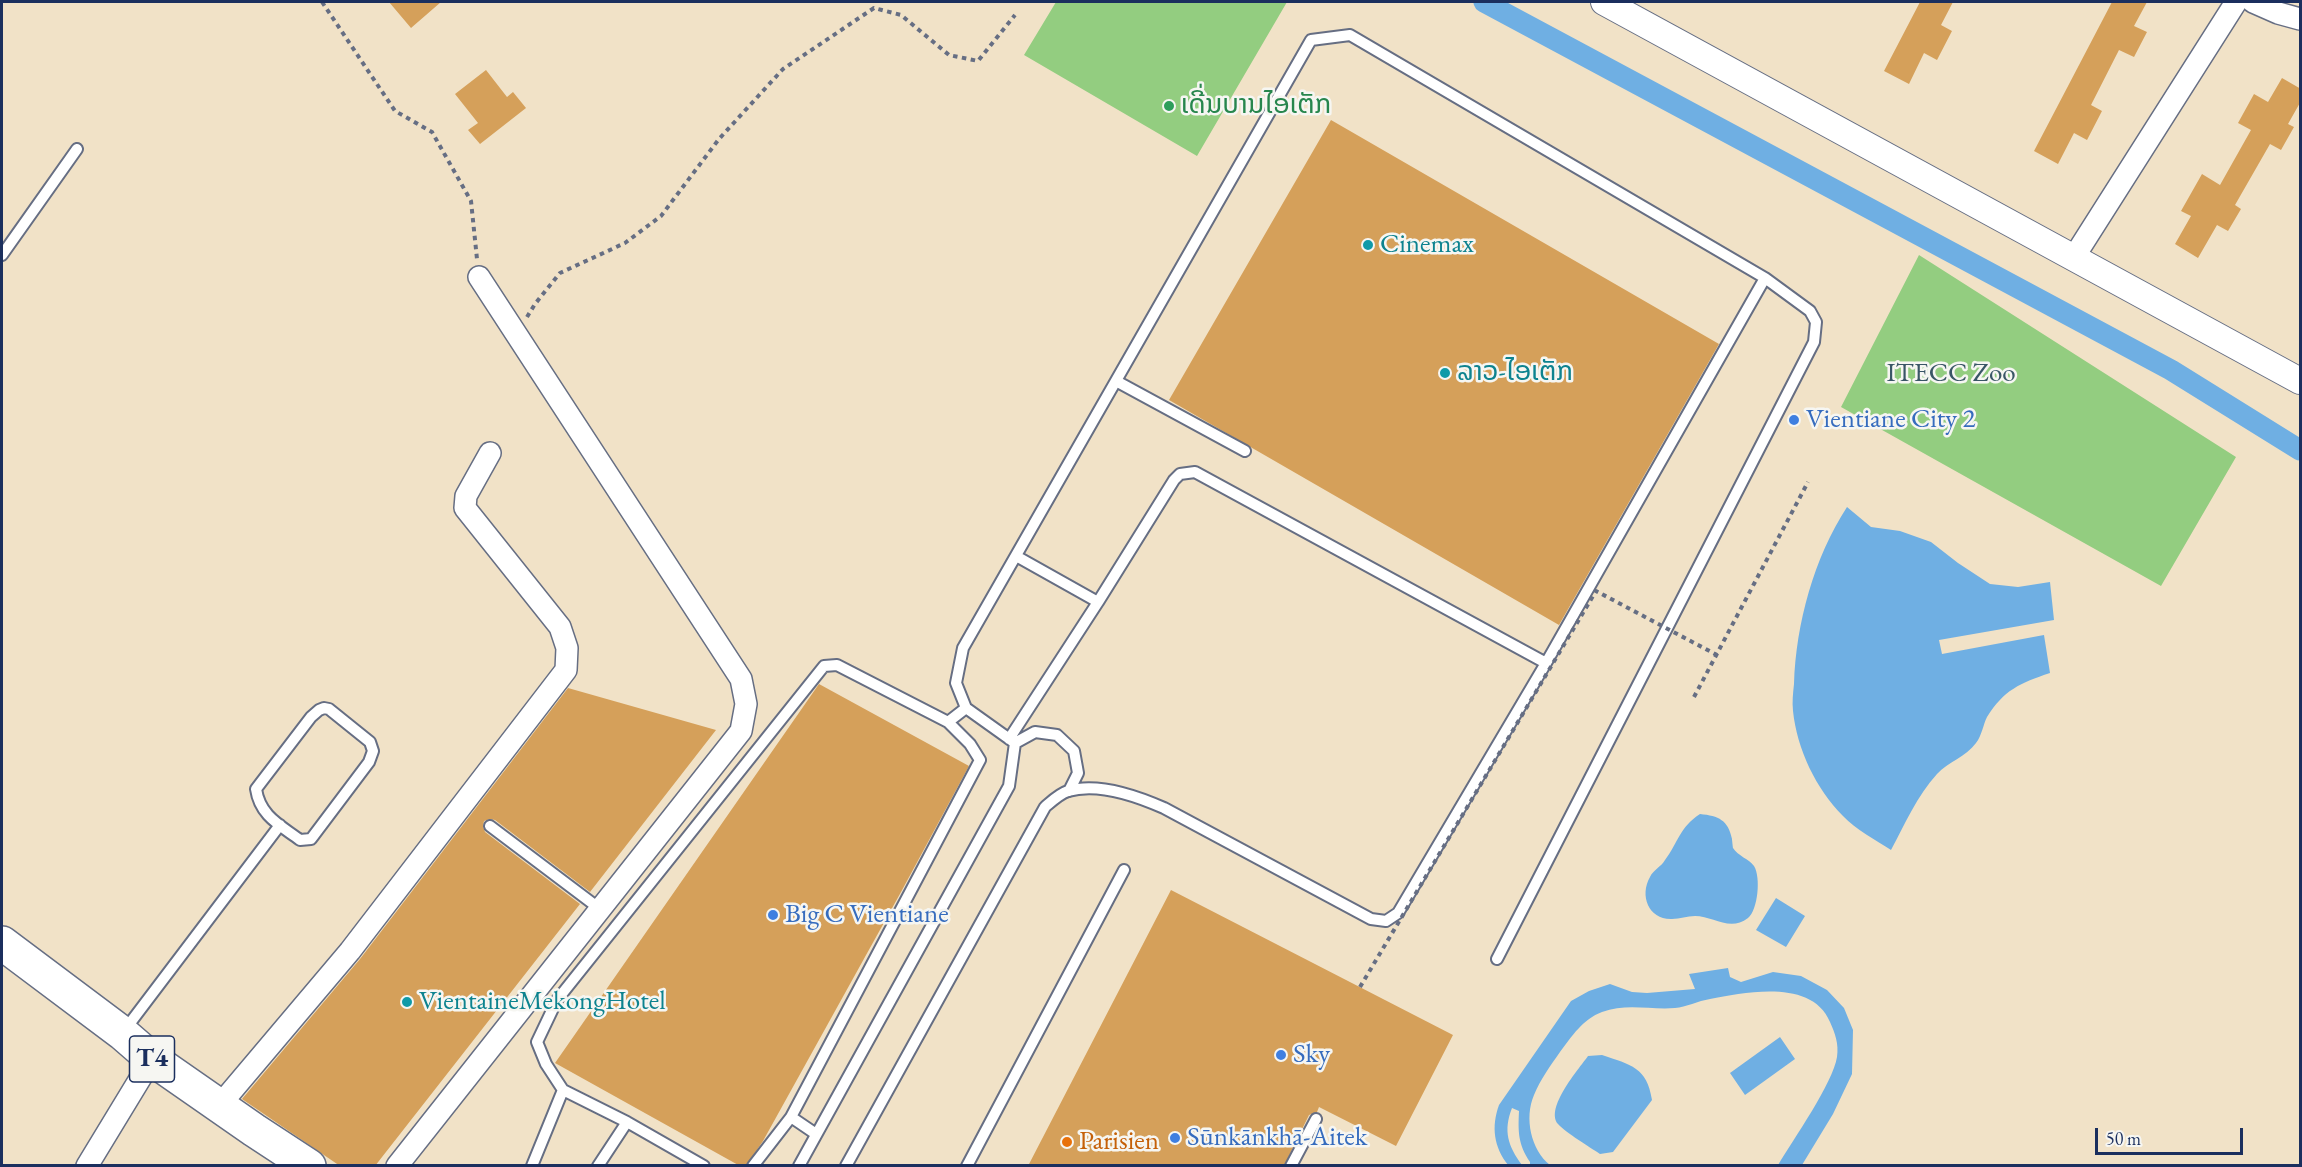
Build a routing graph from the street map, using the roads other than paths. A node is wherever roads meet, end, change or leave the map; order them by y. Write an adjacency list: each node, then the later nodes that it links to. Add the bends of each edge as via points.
1 (1604, 2): 4 (street)
2 (2236, 2): 8 (street)
3 (2253, 2): 5 (street)
4 (1637, 9): 8 (street)
5 (2301, 19)
6 (77, 149): 7 (lane)
7 (2, 255)
8 (2074, 257): 12 (street)
9 (478, 277): 25 (street, via 741,679 746,704 741,731)
10 (1765, 278): 11 (lane, via 1350,35 1311,40); 17 (lane); 27 (lane, via 1810,311 1816,322 1814,342)
11 (1116, 381): 13 (lane); 15 (lane)
12 (2301, 381)
13 (1245, 451)
14 (490, 453): 33 (street, via 466,496 465,508 560,627 567,648 566,670 350,951)
15 (1016, 556): 16 (lane); 18 (lane, via 963,648 956,683)
16 (1098, 602): 17 (lane, via 1174,480 1180,474 1195,472); 20 (lane)
17 (1546, 663): 21 (lane, via 1428,866 1398,913 1386,921 1371,920 1141,798 1110,790)
18 (966, 708): 19 (lane); 20 (lane)
19 (948, 722): 29 (lane, via 837,665 824,666); 34 (lane, via 980,760)
20 (1012, 741): 21 (lane, via 1035,732 1058,735 1074,751 1078,773); 37 (lane, via 1009,786)
21 (1069, 791): 38 (lane, via 1045,807)
22 (280, 825): 22 (lane, via 300,840 311,839 369,762 373,751 370,741 329,709 319,710 311,717 256,789 263,811); 30 (lane)
23 (490, 826): 25 (lane)
24 (1124, 870): 47 (lane)
25 (600, 909): 28 (street)
26 (2, 943): 30 (main road, T4)
27 (1497, 959)
28 (540, 984): 29 (lane); 41 (street)
29 (557, 1000): 32 (lane, via 537,1042)
30 (122, 1033): 31 (main road, T4)
31 (152, 1059): 33 (main road, T4); 39 (street)
32 (563, 1090): 36 (lane); 42 (lane)
33 (219, 1106): 40 (main road, T4)
34 (792, 1117): 37 (lane); 45 (lane)
35 (1316, 1119): 48 (lane)
36 (627, 1122): 43 (lane); 44 (lane)
37 (816, 1134): 46 (lane)
38 (849, 1164)
39 (87, 1166)
40 (309, 1166)
41 (397, 1166)
42 (532, 1166)
43 (598, 1166)
44 (704, 1166)
45 (753, 1166)
46 (798, 1166)
47 (967, 1166)
48 (1291, 1166)

